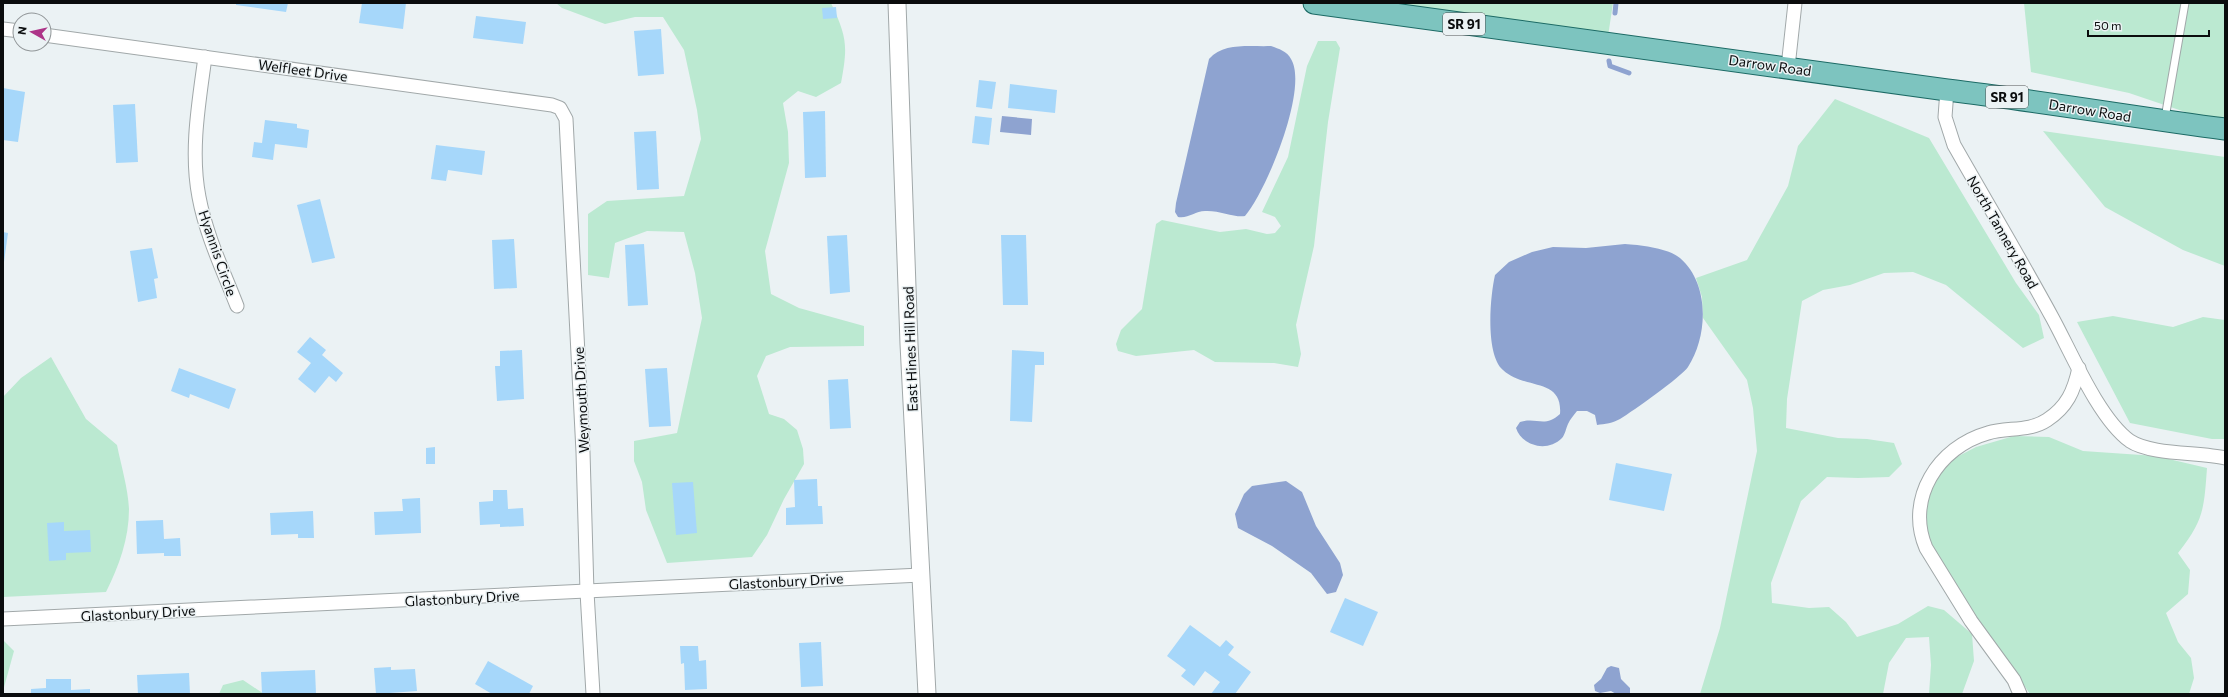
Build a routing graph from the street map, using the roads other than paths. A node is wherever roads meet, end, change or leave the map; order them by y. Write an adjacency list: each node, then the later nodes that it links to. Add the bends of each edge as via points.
1 (897, 3): 15 (street, East Hines Hill Road, via 909,344)
2 (1314, 3): 7 (main road, Darrow Road / SR 91)
3 (1795, 3): 7 (street)
4 (2185, 3): 10 (lane)
5 (52, 36): 6 (street, Welfleet Drive)
6 (205, 57): 9 (street, Welfleet Drive, via 552,104); 12 (street, Hyannis Circle, via 197,117 199,196 209,237)
7 (1788, 67): 8 (main road, Darrow Road / SR 91)
8 (1947, 90): 10 (main road, Darrow Road / SR 91, via 2019,98); 13 (street, North Tannery Road, via 1945,117 1954,145)
9 (560, 108): 16 (street, Weymouth Drive, via 566,119 583,452)
10 (2165, 121): 11 (main road, Darrow Road / SR 91)
11 (2225, 129)
12 (237, 306)
13 (2079, 368): 14 (street, North Tannery Road, via 2095,398 2130,440 2163,450); 20 (street, via 2074,390 2066,405 2045,421 2029,428 1987,433 1955,449 1939,463 1925,486 1920,507 1920,535 1929,554 1971,621 2014,680)
14 (2225, 458)
15 (921, 575): 16 (street, Glastonbury Drive); 19 (street, East Hines Hill Road)
16 (587, 592): 17 (street, Glastonbury Drive); 18 (street, Weymouth Drive)
17 (3, 619)
18 (593, 694)
19 (927, 694)
20 (2020, 694)

